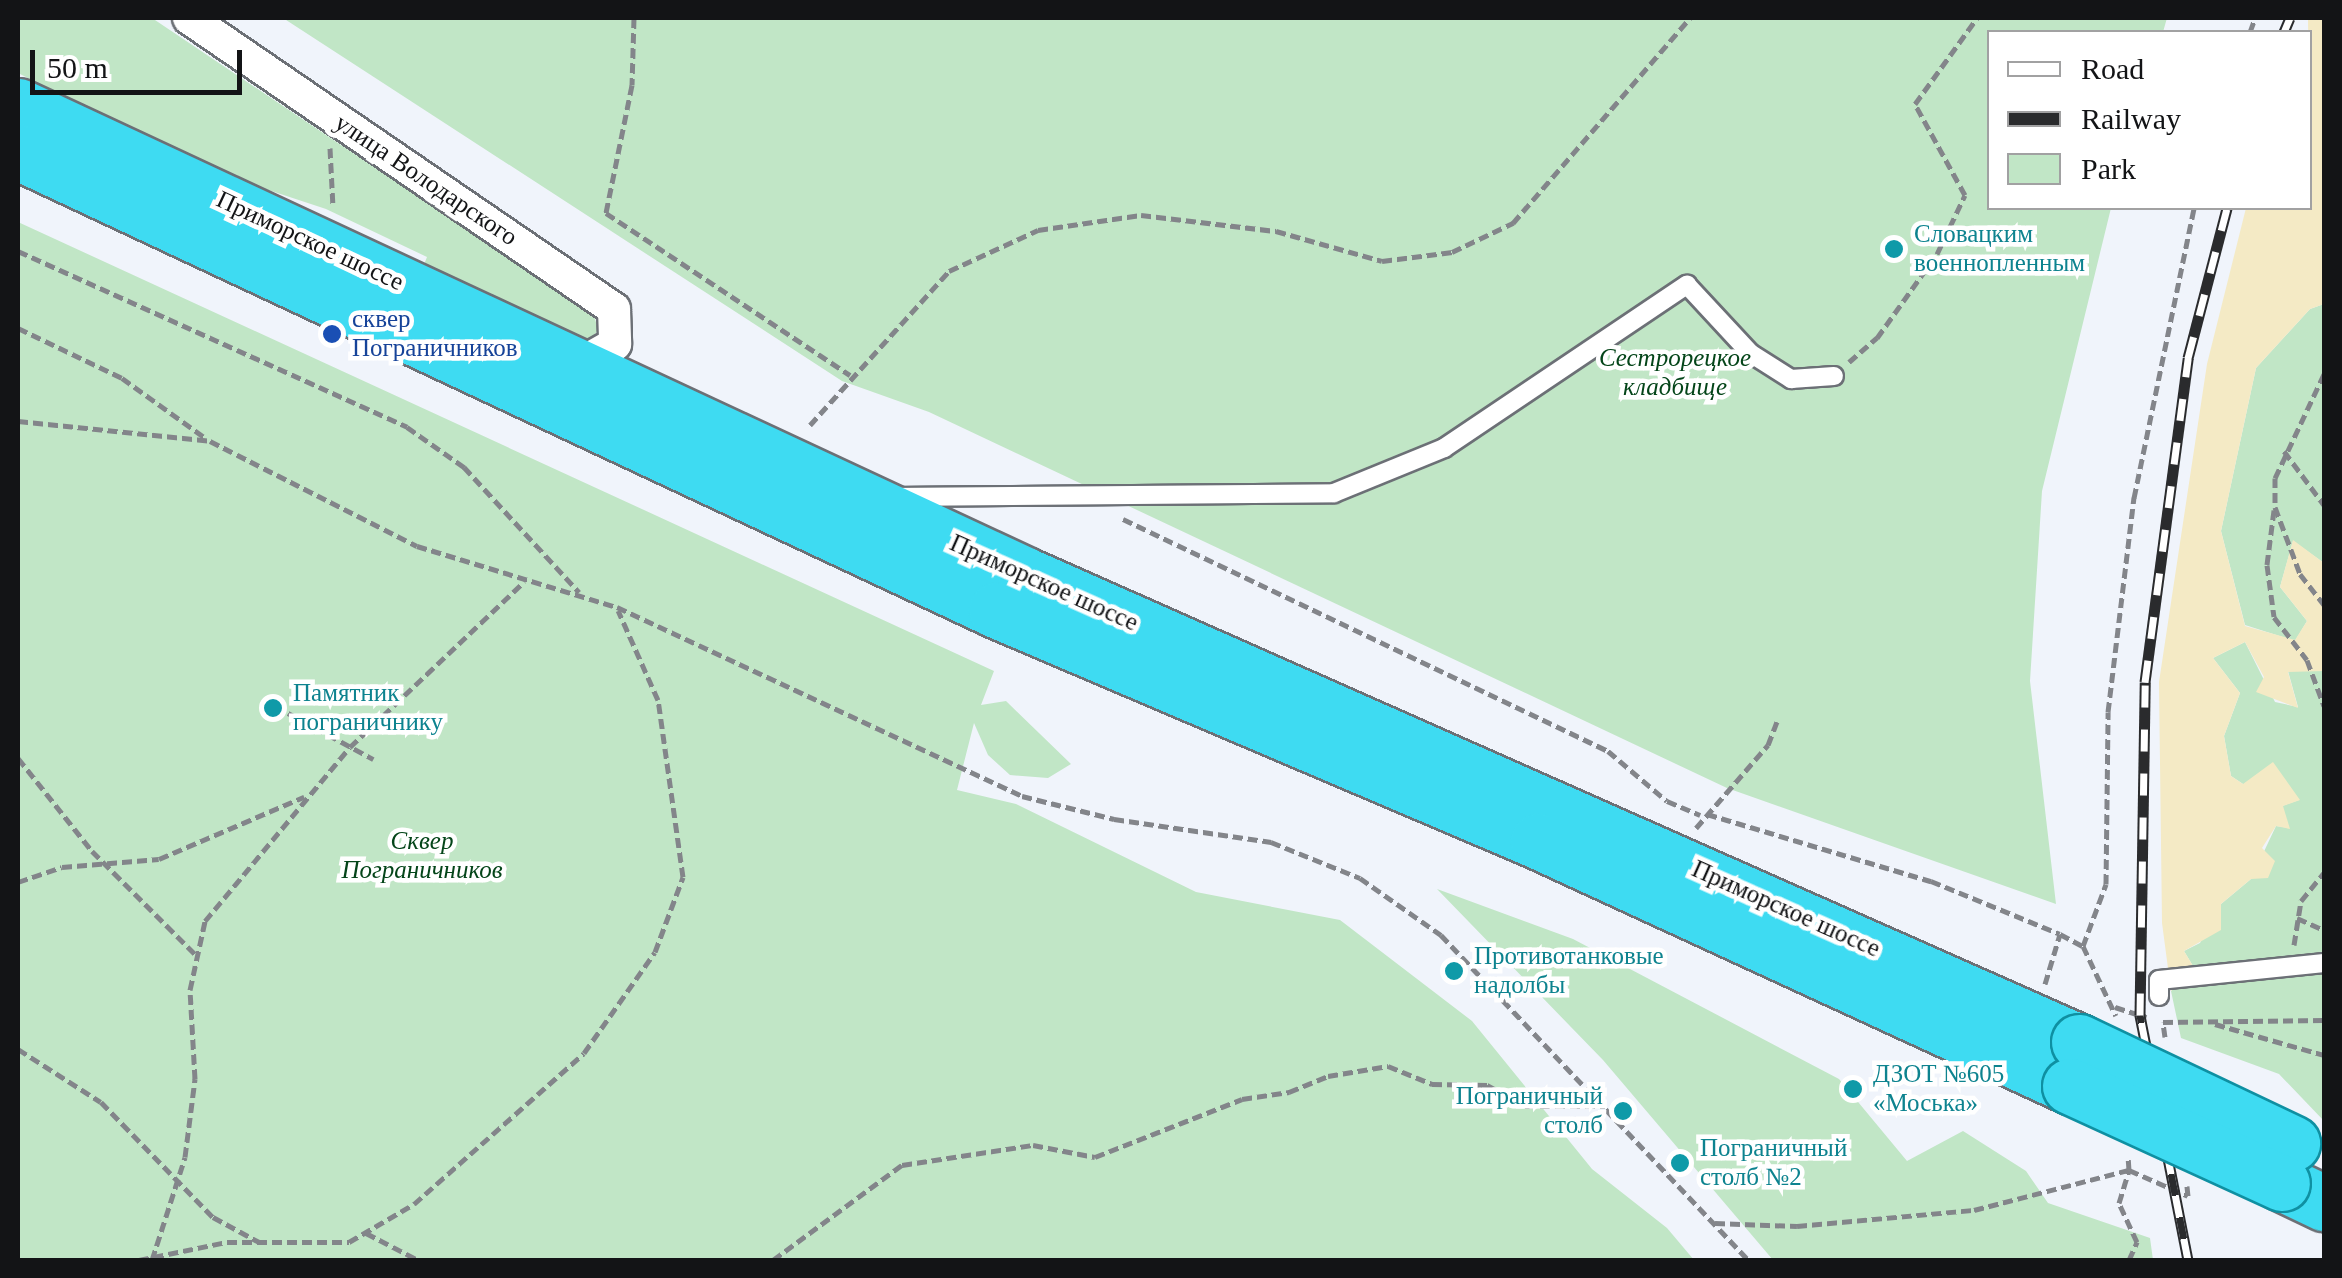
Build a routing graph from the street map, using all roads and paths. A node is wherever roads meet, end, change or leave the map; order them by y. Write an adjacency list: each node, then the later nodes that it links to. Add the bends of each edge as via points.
1 (189, 18): 10 (street, улица Володарского, via 614,309 614,344)
2 (634, 18): 11 (path, via 632,84 606,214)
3 (1690, 18): 11 (path, via 1513,223 1452,252 1382,261 1276,231 1140,216 1038,230 949,271)
4 (1977, 18): 13 (path, via 1915,104 1965,195 1937,254 1877,338)
5 (18, 106): 10 (highway, Приморское шоссе)
6 (18, 152): 49 (highway, Приморское шоссе, via 996,610 1538,842)
7 (2194, 210): 41 (path, via 2134,498 2108,712 2106,884)
8 (18, 251): 23 (path, via 407,427 464,467)
9 (18, 328): 16 (path, via 122,378)
10 (578, 366): 18 (highway, Приморское шоссе)
11 (850, 374): 15 (path)
12 (2324, 374): 17 (path)
13 (1834, 376): 19 (lane, via 1791,380 1750,353 1687,284 1444,448 1334,493)
14 (18, 421): 16 (path)
15 (810, 424)
16 (210, 441): 22 (path, via 418,546)
17 (2284, 451): 20 (path); 21 (path)
18 (854, 495): 19 (lane); 49 (highway, Приморское шоссе)
19 (1078, 497): 33 (path, via 1608,751 1667,801)
20 (2324, 505)
21 (2275, 507): 24 (path, via 2300,574); 26 (path, via 2267,564 2274,618 2307,660)
22 (524, 582): 23 (path); 29 (path)
23 (580, 593): 25 (path)
24 (2324, 605)
25 (617, 607): 52 (path, via 1022,796 1096,816 1270,842 1360,878 1440,934); 57 (path, via 658,700 675,798 682,876 655,952 584,1053 528,1109 414,1204)
26 (2324, 706)
27 (288, 713): 29 (path)
28 (1777, 722): 33 (path, via 1768,745)
29 (350, 747): 31 (path); 32 (path)
30 (18, 758): 35 (path)
31 (373, 760)
32 (307, 796): 35 (path, via 159,860); 43 (path, via 206,920)
33 (1704, 815): 34 (path); 40 (path, via 1931,881)
34 (1692, 841)
35 (103, 860): 37 (path); 43 (path)
36 (2324, 874): 38 (path, via 2300,901)
37 (18, 882)
38 (2297, 918): 39 (path); 42 (path)
39 (2324, 930)
40 (2060, 934): 41 (path); 45 (path)
41 (2083, 946): 49 (path)
42 (2294, 948)
43 (198, 957): 55 (path, via 190,990 194,1079)
44 (2324, 963): 46 (lane, via 2160,980)
45 (2043, 988)
46 (2159, 996)
47 (2163, 1022): 49 (path)
48 (2208, 1022): 51 (path)
49 (2095, 1040): 54 (highway, bridge)
50 (18, 1049): 55 (path, via 100,1102)
51 (2324, 1055)
52 (1605, 1106): 56 (path); 62 (path, via 1526,1106 1487,1085 1432,1084 1388,1066 1328,1076 1242,1099 1094,1157 1033,1145 902,1164)
53 (2128, 1152): 56 (path, via 2129,1170 1974,1210 1796,1226)
54 (2306, 1171)
55 (178, 1178): 58 (path, via 213,1217); 59 (path)
56 (1712, 1223): 63 (path)
57 (366, 1233): 58 (path, via 349,1242); 61 (path)
58 (265, 1244): 59 (path, via 227,1242)
59 (153, 1258): 60 (path)
60 (139, 1260)
61 (418, 1260)
62 (773, 1260)
63 (1748, 1260)

